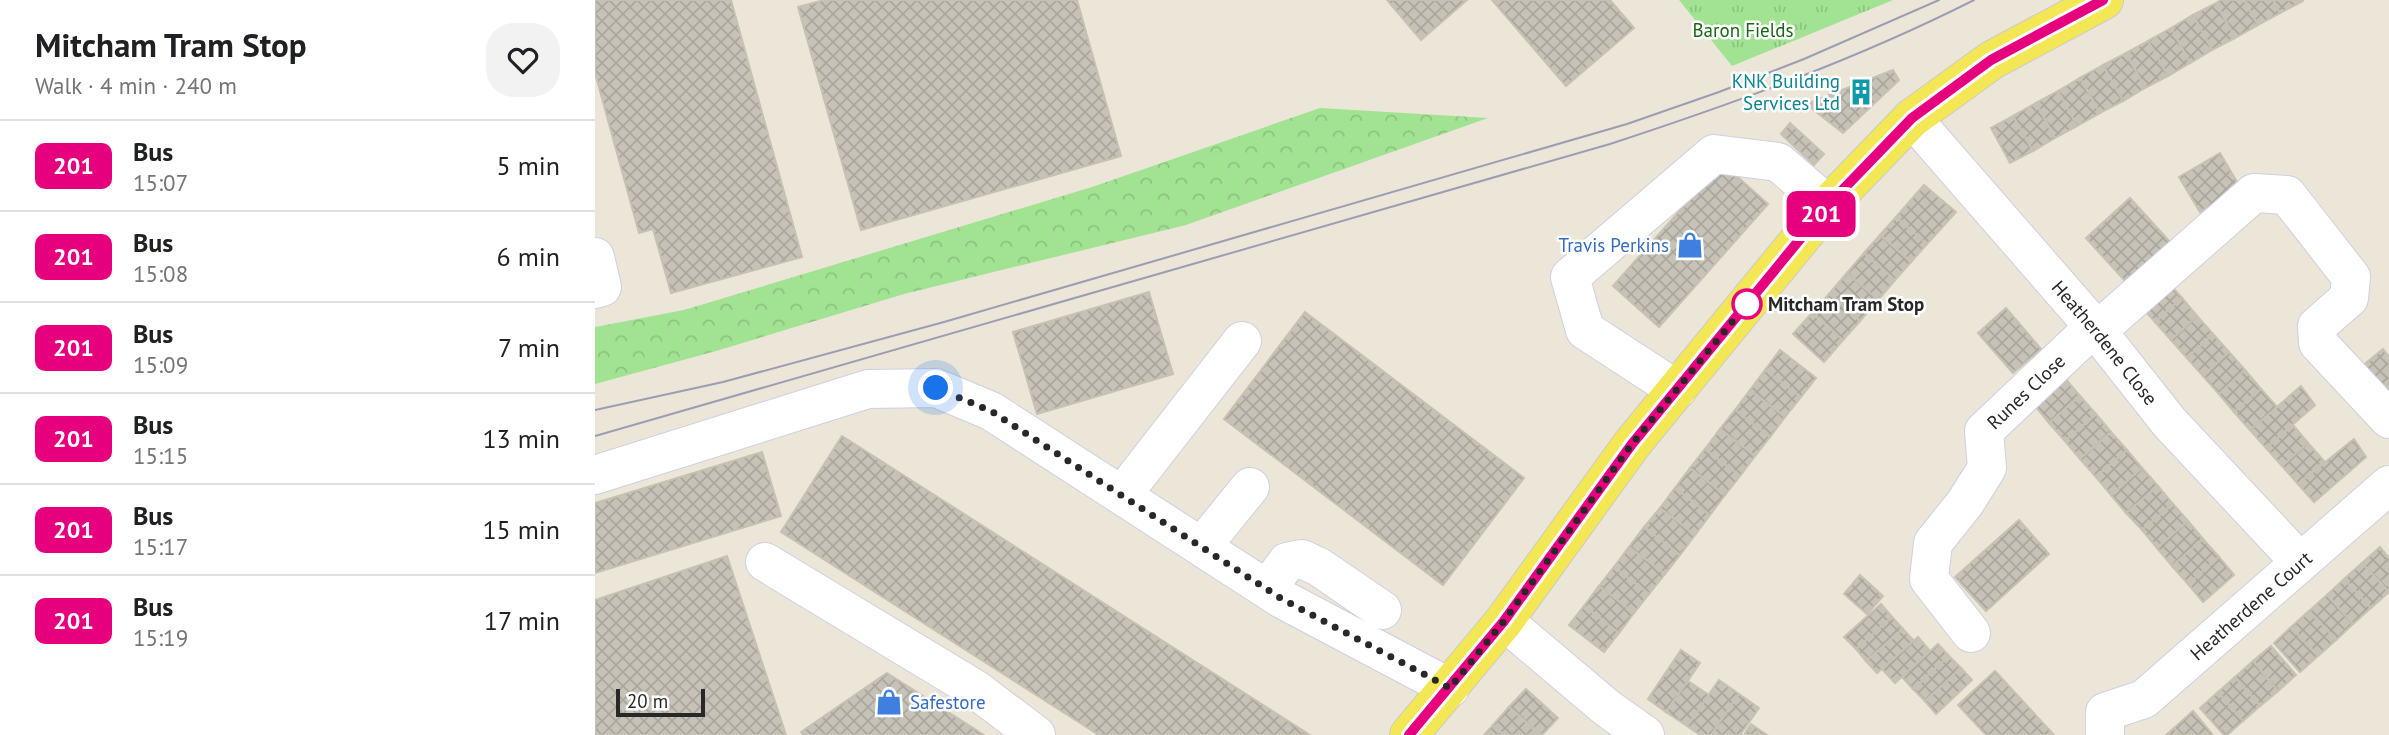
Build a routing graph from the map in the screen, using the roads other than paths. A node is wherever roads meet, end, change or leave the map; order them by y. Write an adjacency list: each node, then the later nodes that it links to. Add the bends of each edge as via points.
1 (2103, 0): 2 (main road, via 1991,60)
2 (1912, 118): 3 (main road); 6 (street, Heatherdene Close)
3 (1828, 205): 8 (main road); 8 (street, via 1778,162 1714,154 1570,277 1585,330)
4 (595, 257): 5 (street, via 602,287)
5 (595, 289)
6 (2096, 329): 9 (street, Runes Close, via 2255,193 2287,195 2351,277 2349,298 2317,326 2318,342); 16 (street, Heatherdene Close, via 2169,422); 20 (street, Runes Close, via 1985,431 1987,468 1934,544 1930,579)
7 (1242, 341): 13 (street)
8 (1677, 390): 19 (main road, via 1632,444)
9 (2389, 419)
10 (595, 475): 13 (street, via 868,389 936,388 991,411)
11 (2389, 485): 16 (street, Heatherdene Court)
12 (1250, 487): 14 (street)
13 (1122, 495): 14 (street)
14 (1202, 547): 17 (street)
15 (765, 562): 23 (street, via 975,689)
16 (2299, 562): 22 (street, Heatherdene Court, via 2144,699)
17 (1267, 589): 18 (street, via 1287,562 1302,559); 21 (street)
18 (1382, 610)
19 (1504, 621): 21 (main road); 25 (street)
20 (1971, 633)
21 (1450, 688): 24 (main road)
22 (2105, 724)
23 (1035, 735)
24 (1409, 735)
25 (1645, 735)

